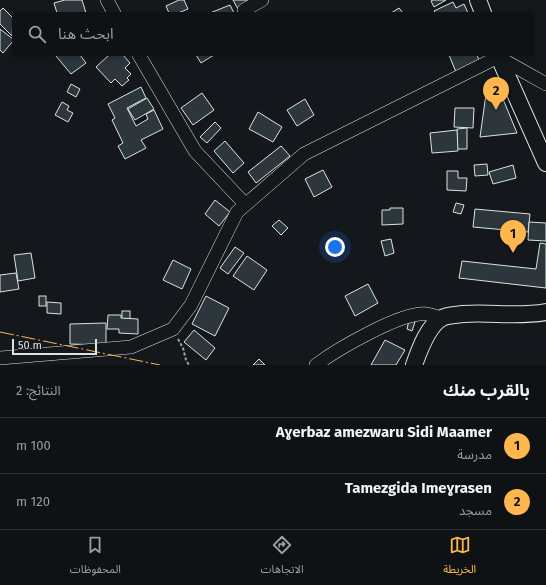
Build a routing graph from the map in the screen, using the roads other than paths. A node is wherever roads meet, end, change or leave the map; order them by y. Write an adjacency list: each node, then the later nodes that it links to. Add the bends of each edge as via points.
1 (107, 0): 5 (street)
2 (262, 0): 4 (street)
3 (478, 0): 6 (main road)
4 (244, 10)
5 (113, 12)
6 (483, 12)
7 (140, 56): 11 (street, via 196,151)
8 (498, 56): 9 (street); 10 (main road); 11 (street, via 304,154)
9 (546, 84)
10 (546, 163)
11 (245, 204): 14 (street, via 237,212 191,305 173,329 132,347)
12 (546, 312): 13 (main road, via 534,315 473,313)
13 (442, 318): 15 (street, via 426,314 395,321 354,340); 16 (main road, via 430,330 419,349)
14 (0, 358)
15 (316, 365)
16 (414, 365)

